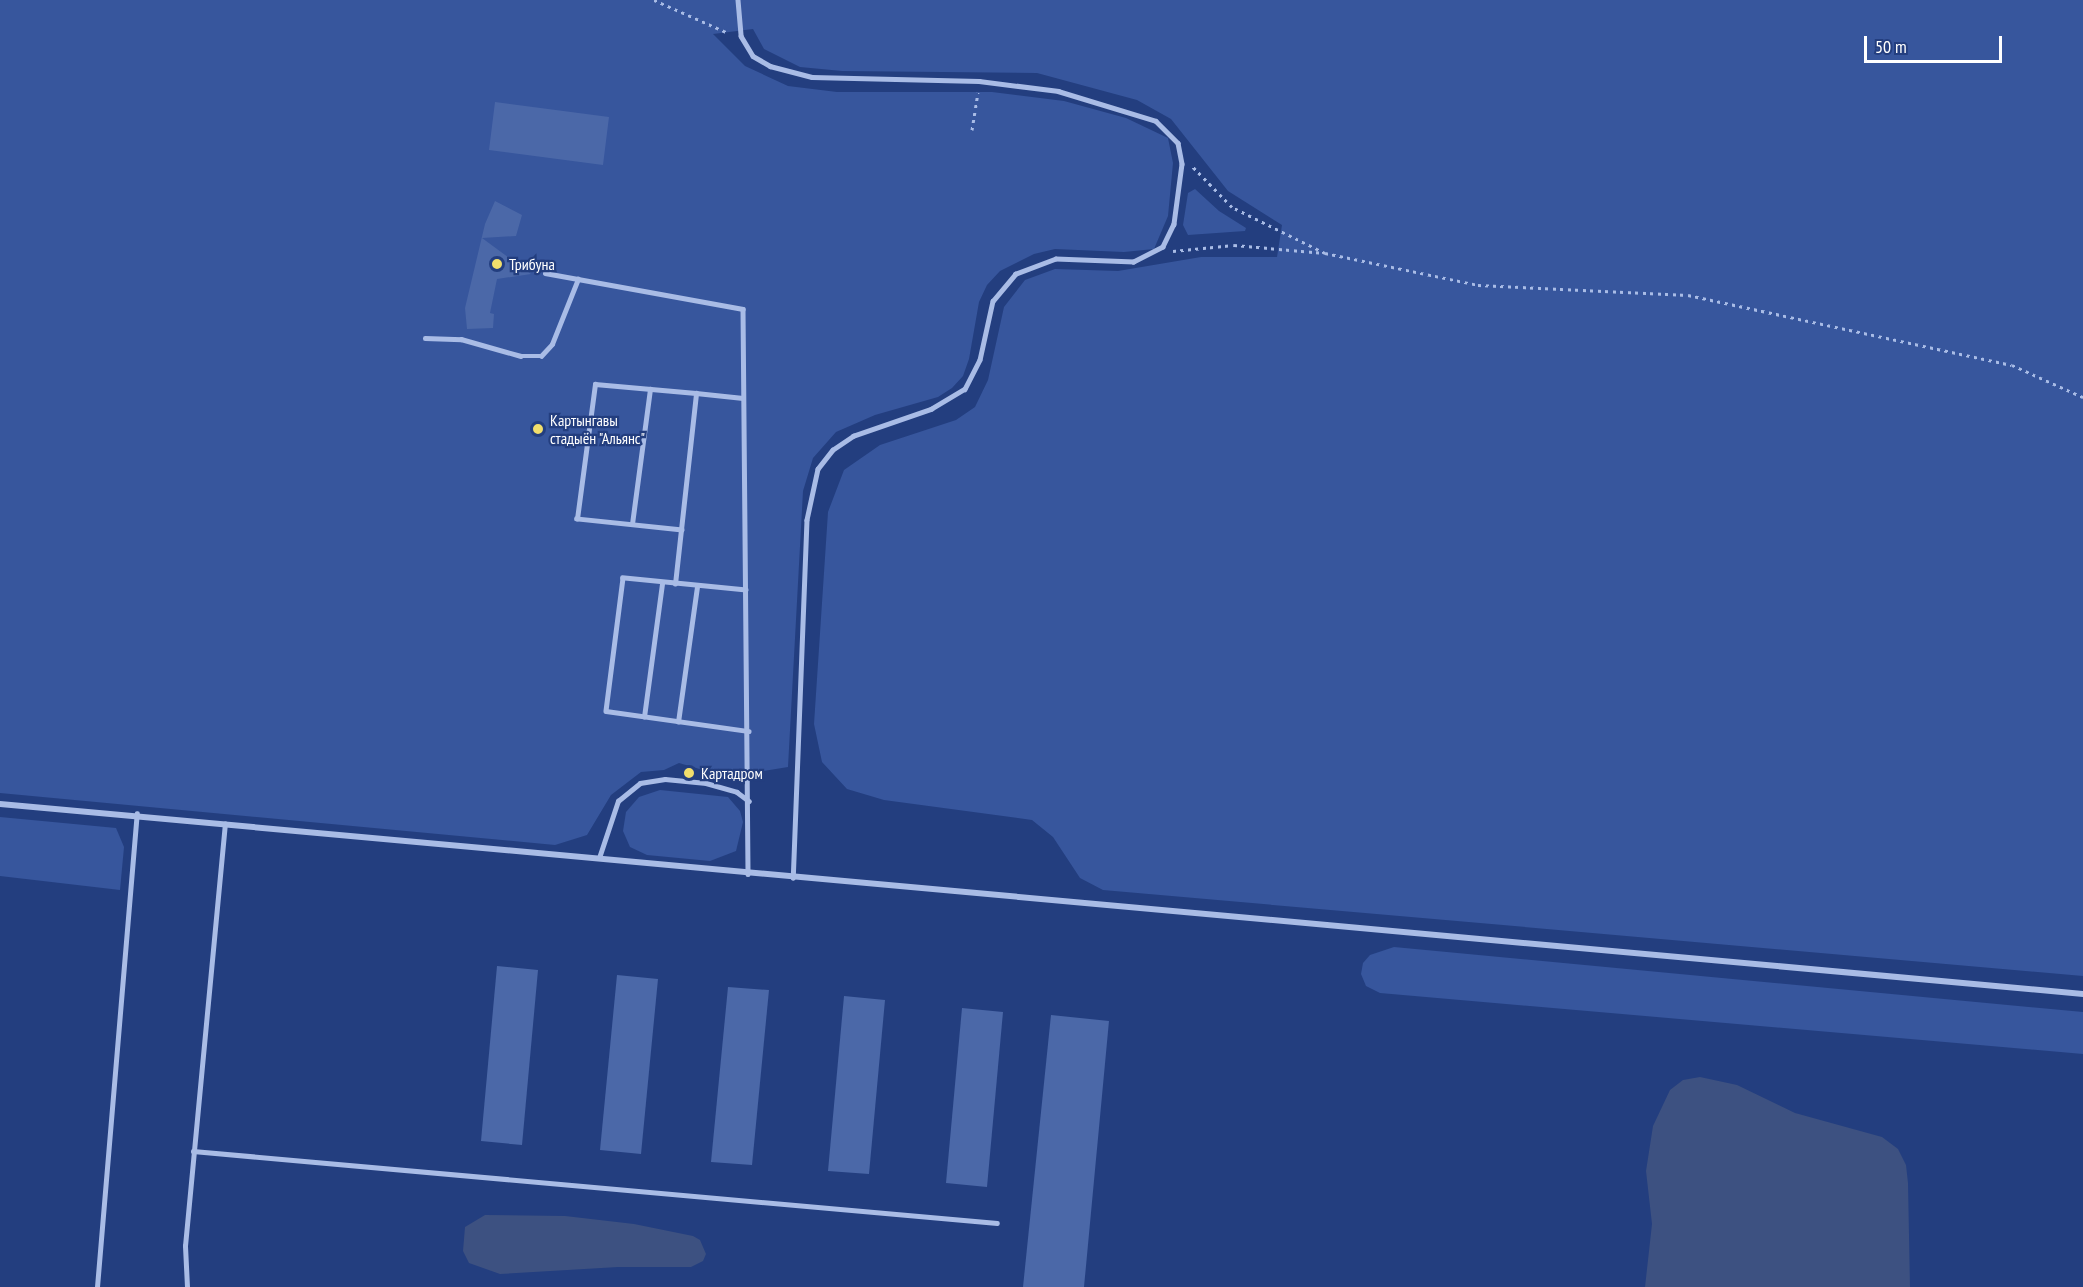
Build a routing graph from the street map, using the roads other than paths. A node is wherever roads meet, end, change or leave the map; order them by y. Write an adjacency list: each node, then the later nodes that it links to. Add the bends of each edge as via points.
1 (738, 0): 23 (lane, via 741,36 753,56 790,73 856,81 979,81 1049,90 1156,121 1178,143 1182,174 1172,233 1163,247 1148,258 1120,262 1056,259 1016,274 993,301 980,360 965,389 932,409 854,436 833,450 818,469 807,520)
2 (545, 273): 3 (lane)
3 (578, 279): 4 (lane, via 552,344 541,356 521,356 461,339); 7 (lane, via 743,309)
4 (426, 338)
5 (650, 389): 6 (lane); 8 (lane); 8 (lane, via 595,384 577,519)
6 (696, 393): 7 (lane); 9 (lane)
7 (743, 398): 13 (lane)
8 (632, 524): 9 (lane)
9 (682, 530): 11 (lane)
10 (662, 583): 11 (lane); 14 (lane); 14 (lane, via 622,579 606,711)
11 (675, 584): 12 (lane)
12 (697, 586): 13 (lane); 15 (lane)
13 (746, 590): 16 (lane)
14 (644, 717): 15 (lane)
15 (678, 722): 16 (lane)
16 (749, 731): 17 (lane)
17 (749, 801): 21 (lane, via 730,789 706,783 665,779 640,783 618,801); 22 (lane)
18 (0, 804): 19 (street)
19 (137, 814): 20 (street); 27 (lane)
20 (225, 823): 21 (street); 25 (lane)
21 (599, 858): 22 (street)
22 (748, 874): 23 (street)
23 (793, 878): 24 (street)
24 (2083, 994)
25 (193, 1151): 26 (lane); 28 (lane, via 185,1246)
26 (997, 1223)
27 (96, 1287)
28 (188, 1287)

